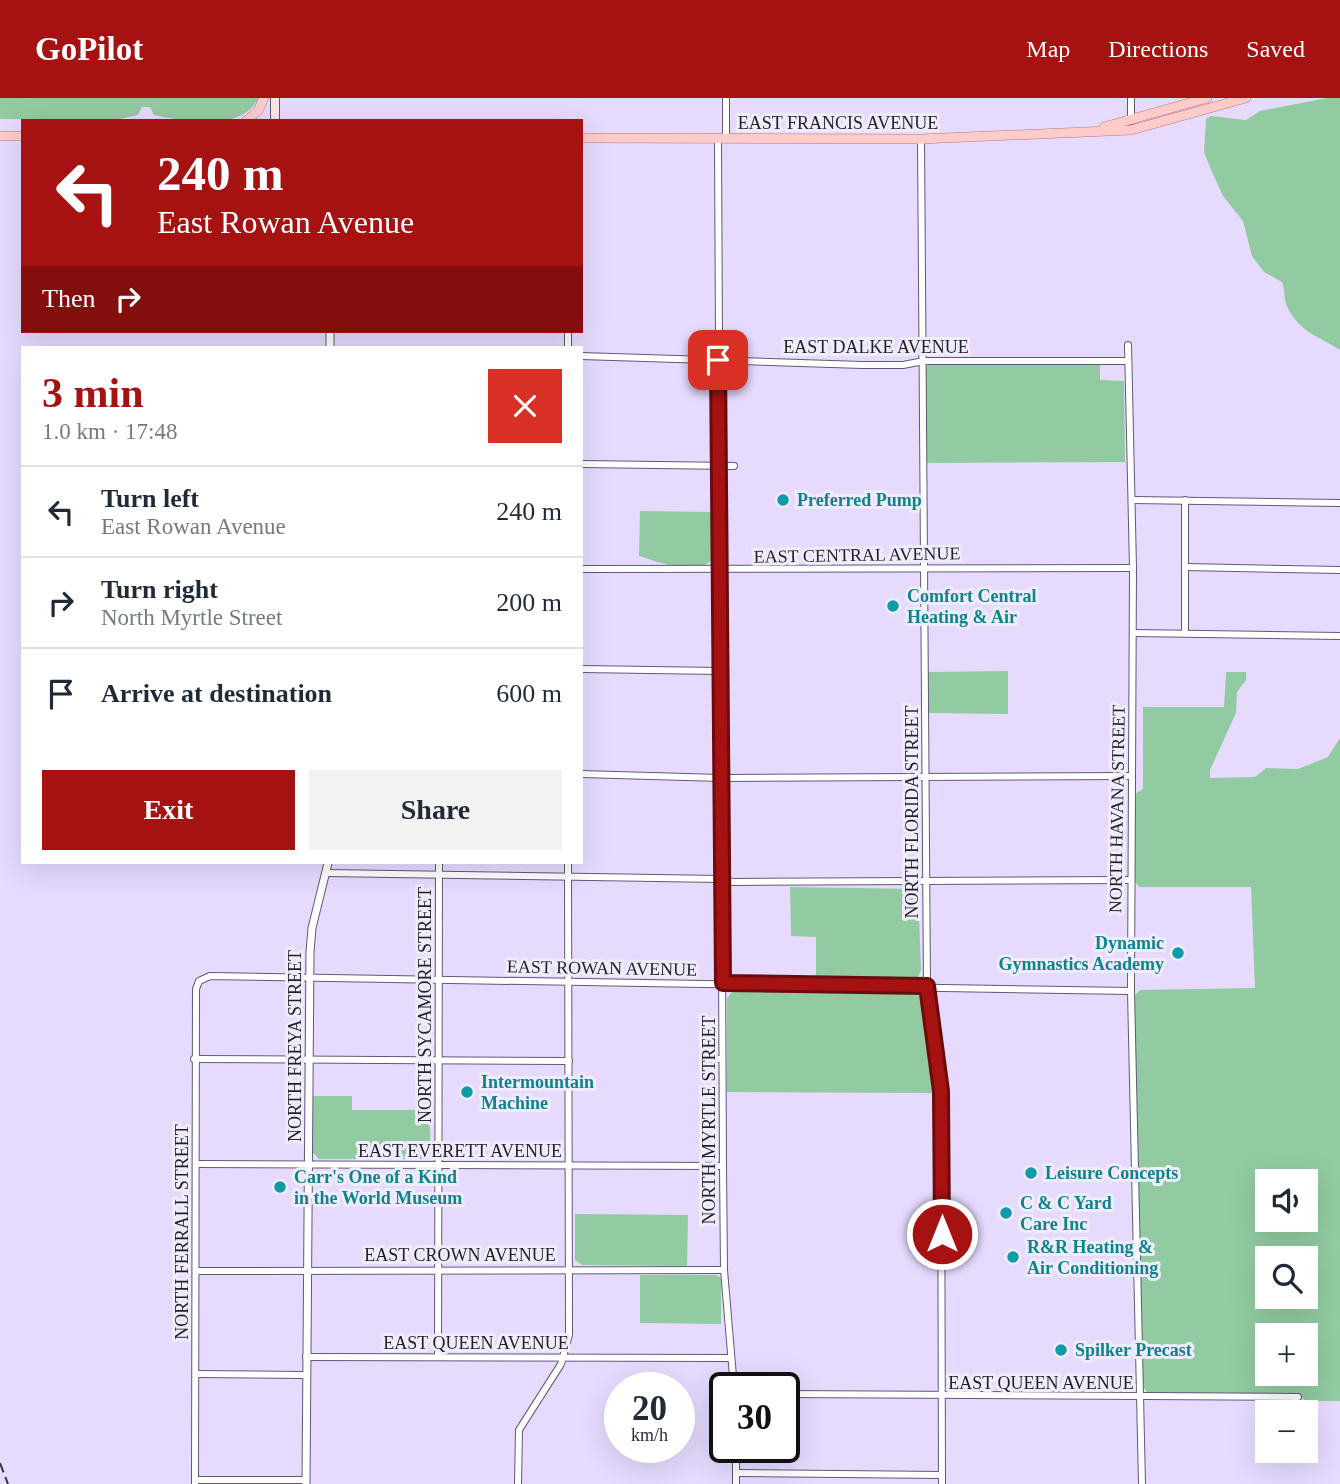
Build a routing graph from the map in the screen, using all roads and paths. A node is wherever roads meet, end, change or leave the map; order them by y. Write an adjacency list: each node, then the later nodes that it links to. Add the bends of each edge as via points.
1 (264, 98): 8 (main road)
2 (275, 98): 9 (main road)
3 (726, 98): 15 (street, NORTH MYRTLE STREET)
4 (1131, 98): 7 (street)
5 (1207, 98): 7 (main road)
6 (1245, 98): 11 (main road)
7 (1131, 117): 10 (main road); 11 (street)
8 (248, 119)
9 (275, 119)
10 (1096, 130): 11 (main road); 16 (main road, EAST FRANCIS AVENUE)
11 (1131, 130)
12 (0, 136): 13 (main road)
13 (21, 136)
14 (583, 138): 15 (main road, EAST FRANCIS AVENUE)
15 (722, 138): 16 (main road, EAST FRANCIS AVENUE); 19 (street, NORTH MYRTLE STREET)
16 (921, 139): 20 (street, NORTH FLORIDA STREET)
17 (1128, 345): 21 (street, NORTH HAVANA STREET)
18 (583, 356): 19 (street, EAST DALKE AVENUE)
19 (718, 360): 20 (street, EAST DALKE AVENUE, via 862,365); 23 (street, NORTH MYRTLE STREET)
20 (924, 361): 21 (street, EAST DALKE AVENUE); 28 (street, NORTH FLORIDA STREET)
21 (1128, 361): 25 (street, NORTH HAVANA STREET)
22 (583, 464): 23 (street)
23 (718, 465): 24 (street); 33 (street, NORTH MYRTLE STREET)
24 (734, 466)
25 (1133, 500): 26 (street); 30 (street, NORTH HAVANA STREET)
26 (1185, 500): 27 (street); 29 (street)
27 (1340, 503)
28 (923, 567): 30 (street, EAST CENTRAL AVENUE); 33 (street, EAST CENTRAL AVENUE); 41 (street, NORTH FLORIDA STREET)
29 (1185, 567): 32 (street); 35 (street)
30 (1133, 568): 34 (street, NORTH HAVANA STREET)
31 (583, 569): 33 (street, EAST CENTRAL AVENUE)
32 (1340, 570)
33 (719, 571): 38 (street, NORTH MYRTLE STREET)
34 (1133, 633): 35 (street); 40 (street, NORTH HAVANA STREET)
35 (1185, 633): 36 (street)
36 (1340, 636)
37 (583, 669): 38 (street)
38 (720, 671): 42 (street, NORTH MYRTLE STREET)
39 (583, 774): 42 (street)
40 (1132, 776): 41 (street); 50 (street, NORTH HAVANA STREET)
41 (926, 777): 42 (street); 51 (street, NORTH FLORIDA STREET)
42 (721, 778): 49 (street, NORTH MYRTLE STREET)
43 (328, 864): 46 (street, NORTH FREYA STREET)
44 (439, 864): 47 (street, NORTH SYCAMORE STREET)
45 (568, 864): 48 (street)
46 (326, 873): 47 (street); 52 (street, NORTH FREYA STREET, via 312,928)
47 (439, 875): 48 (street); 53 (street, NORTH SYCAMORE STREET)
48 (568, 877): 49 (street); 55 (street)
49 (721, 879): 51 (street); 56 (street, NORTH MYRTLE STREET)
50 (1130, 880): 51 (street); 58 (street, NORTH HAVANA STREET)
51 (926, 882): 57 (street, NORTH FLORIDA STREET)
52 (309, 978): 53 (street, EAST ROWAN AVENUE); 54 (street, EAST ROWAN AVENUE, via 210,976); 59 (street, NORTH FREYA STREET)
53 (439, 979): 55 (street, EAST ROWAN AVENUE); 61 (street, NORTH SYCAMORE STREET)
54 (199, 981): 60 (street, NORTH FERRALL STREET)
55 (570, 983): 56 (street, EAST ROWAN AVENUE); 64 (street)
56 (723, 983): 57 (street, EAST ROWAN AVENUE); 63 (street, NORTH MYRTLE STREET)
57 (927, 986): 58 (street, EAST ROWAN AVENUE); 83 (street, NORTH FLORIDA STREET, via 941,1091)
58 (1131, 991): 84 (street, NORTH HAVANA STREET)
59 (309, 1058): 60 (street); 61 (street); 66 (street, NORTH FREYA STREET)
60 (194, 1059): 65 (street, NORTH FERRALL STREET)
61 (439, 1059): 64 (street); 67 (street, NORTH SYCAMORE STREET)
62 (704, 1059): 63 (street)
63 (722, 1059): 69 (street, NORTH MYRTLE STREET)
64 (569, 1061): 68 (street)
65 (196, 1164): 66 (street, EAST EVERETT AVENUE); 74 (street, NORTH FERRALL STREET)
66 (310, 1165): 67 (street, EAST EVERETT AVENUE); 70 (street, NORTH FREYA STREET)
67 (440, 1166): 68 (street, EAST EVERETT AVENUE); 71 (street, NORTH SYCAMORE STREET)
68 (569, 1166): 69 (street, EAST EVERETT AVENUE); 72 (street)
69 (723, 1166): 73 (street, NORTH MYRTLE STREET)
70 (310, 1269): 71 (street, EAST CROWN AVENUE); 74 (street, EAST CROWN AVENUE); 75 (street, NORTH FREYA STREET)
71 (439, 1269): 72 (street, EAST CROWN AVENUE); 76 (street, NORTH SYCAMORE STREET)
72 (570, 1270): 73 (street, EAST CROWN AVENUE); 77 (street)
73 (724, 1270): 78 (street, NORTH MYRTLE STREET)
74 (196, 1271): 80 (street, NORTH FERRALL STREET)
75 (306, 1357): 76 (street, EAST QUEEN AVENUE); 81 (street, NORTH FREYA STREET)
76 (439, 1357): 77 (street, EAST QUEEN AVENUE)
77 (564, 1358): 78 (street, EAST QUEEN AVENUE); 91 (street, via 519,1430)
78 (730, 1358): 79 (street, NORTH MYRTLE STREET)
79 (732, 1372)
80 (196, 1374): 81 (street); 89 (street, NORTH FERRALL STREET)
81 (305, 1375): 90 (street, NORTH FREYA STREET)
82 (800, 1394): 83 (street, EAST QUEEN AVENUE)
83 (943, 1396): 84 (street, EAST QUEEN AVENUE); 88 (street, NORTH FLORIDA STREET)
84 (1139, 1397): 85 (street, EAST QUEEN AVENUE); 94 (street, NORTH HAVANA STREET)
85 (1298, 1397)
86 (736, 1463): 87 (street)
87 (736, 1473): 88 (street); 92 (street)
88 (942, 1475): 93 (street, NORTH FLORIDA STREET)
89 (195, 1482): 90 (street)
90 (306, 1482)
91 (518, 1484)
92 (736, 1484)
93 (942, 1484)
94 (1142, 1484)

